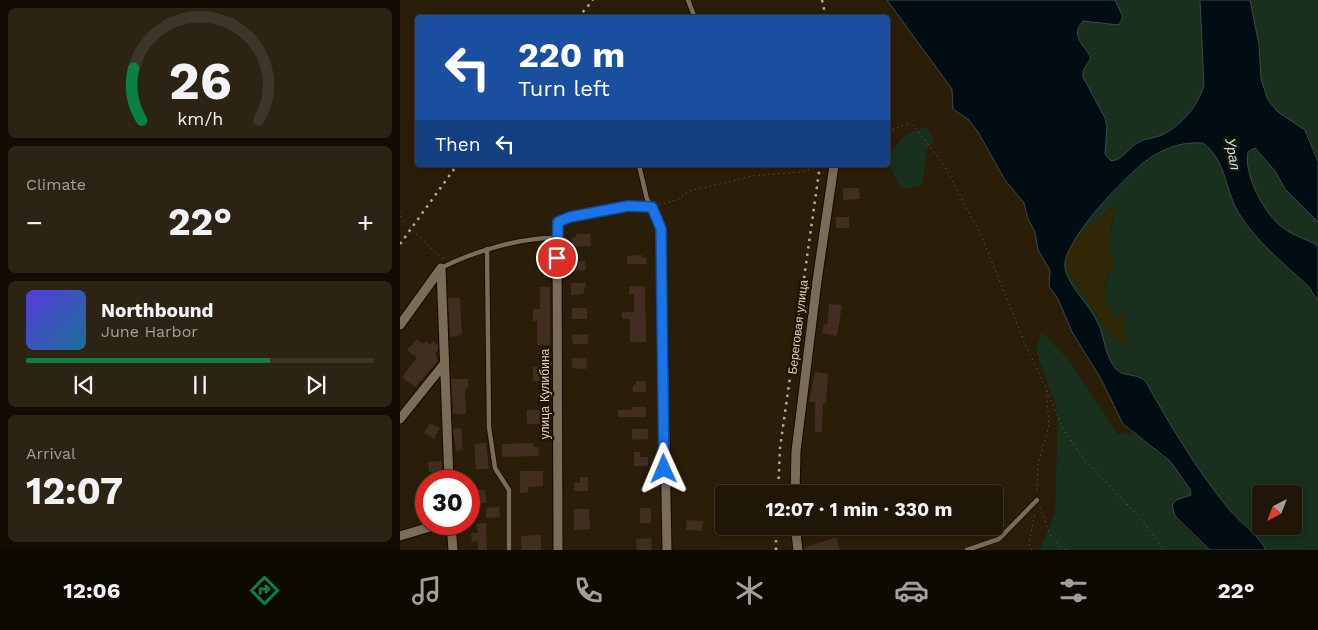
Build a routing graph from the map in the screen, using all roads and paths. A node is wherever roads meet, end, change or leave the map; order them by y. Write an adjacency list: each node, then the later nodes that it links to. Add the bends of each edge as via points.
1 (688, 0): 2 (lane)
2 (694, 15)
3 (890, 130): 15 (path, via 908,124 914,126 944,166 981,235)
4 (639, 167): 7 (lane)
5 (816, 167): 7 (path, via 801,172 751,176 689,191 679,199)
6 (834, 167): 18 (street, Береговая улица, via 796,452)
7 (652, 207): 9 (lane, via 628,206 570,217 558,222); 27 (street, via 661,229)
8 (400, 211): 11 (path, via 402,221)
9 (557, 238): 10 (lane); 26 (street, улица Кулибина)
10 (487, 249): 11 (lane); 25 (lane, via 489,427 495,468 509,490)
11 (450, 264): 12 (lane)
12 (441, 268): 13 (street); 14 (street)
13 (400, 325)
14 (444, 364): 16 (street); 17 (street)
15 (1046, 388): 19 (path, via 1048,425 1038,464); 32 (path, via 1063,429 1084,459 1141,518)
16 (400, 419)
17 (449, 470)
18 (795, 485)
19 (1037, 500): 29 (lane, via 999,539); 30 (path, via 1029,544); 31 (path, via 1052,538)
20 (415, 532): 23 (street)
21 (452, 535): 24 (street)
22 (796, 535): 28 (street)
23 (400, 536)
24 (453, 550)
25 (509, 550)
26 (558, 550)
27 (667, 550)
28 (798, 550)
29 (967, 550)
30 (1032, 550)
31 (1065, 550)
32 (1164, 550)

